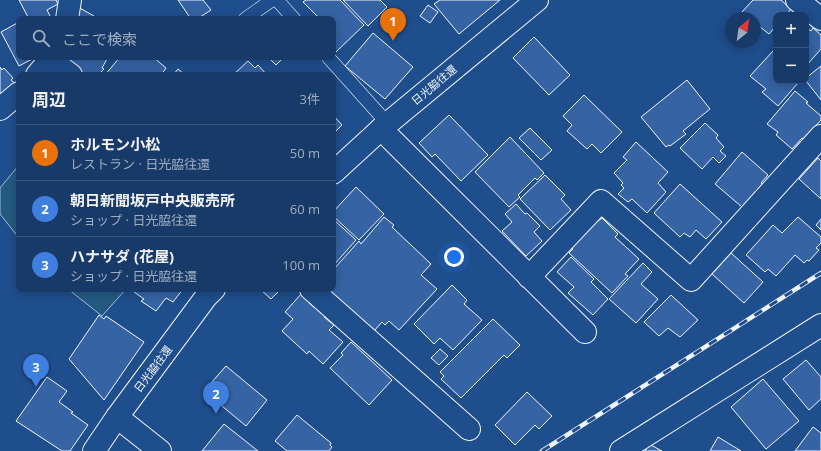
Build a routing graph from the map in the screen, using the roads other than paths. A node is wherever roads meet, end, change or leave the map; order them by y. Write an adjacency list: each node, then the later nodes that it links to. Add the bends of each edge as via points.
1 (70, 0): 6 (street)
2 (272, 0): 7 (lane)
3 (277, 0): 8 (lane)
4 (537, 0): 15 (street, 日光脇往還)
5 (797, 0): 9 (street)
6 (67, 16)
7 (249, 16)
8 (291, 16)
9 (821, 19)
10 (330, 60): 15 (lane)
11 (47, 64): 12 (street)
12 (64, 72)
13 (16, 95): 14 (street)
14 (0, 108)
15 (384, 127): 17 (street, 日光脇往還); 18 (street)
16 (821, 136): 18 (street, via 691,280 601,201)
17 (336, 170)
18 (529, 277): 22 (street)
19 (211, 292): 23 (street, 日光脇往還)
20 (314, 292): 24 (street)
21 (821, 325): 27 (street)
22 (585, 332)
23 (117, 417): 25 (street, 日光脇往還); 26 (street)
24 (468, 429)
25 (94, 451)
26 (160, 451)
27 (621, 451)

